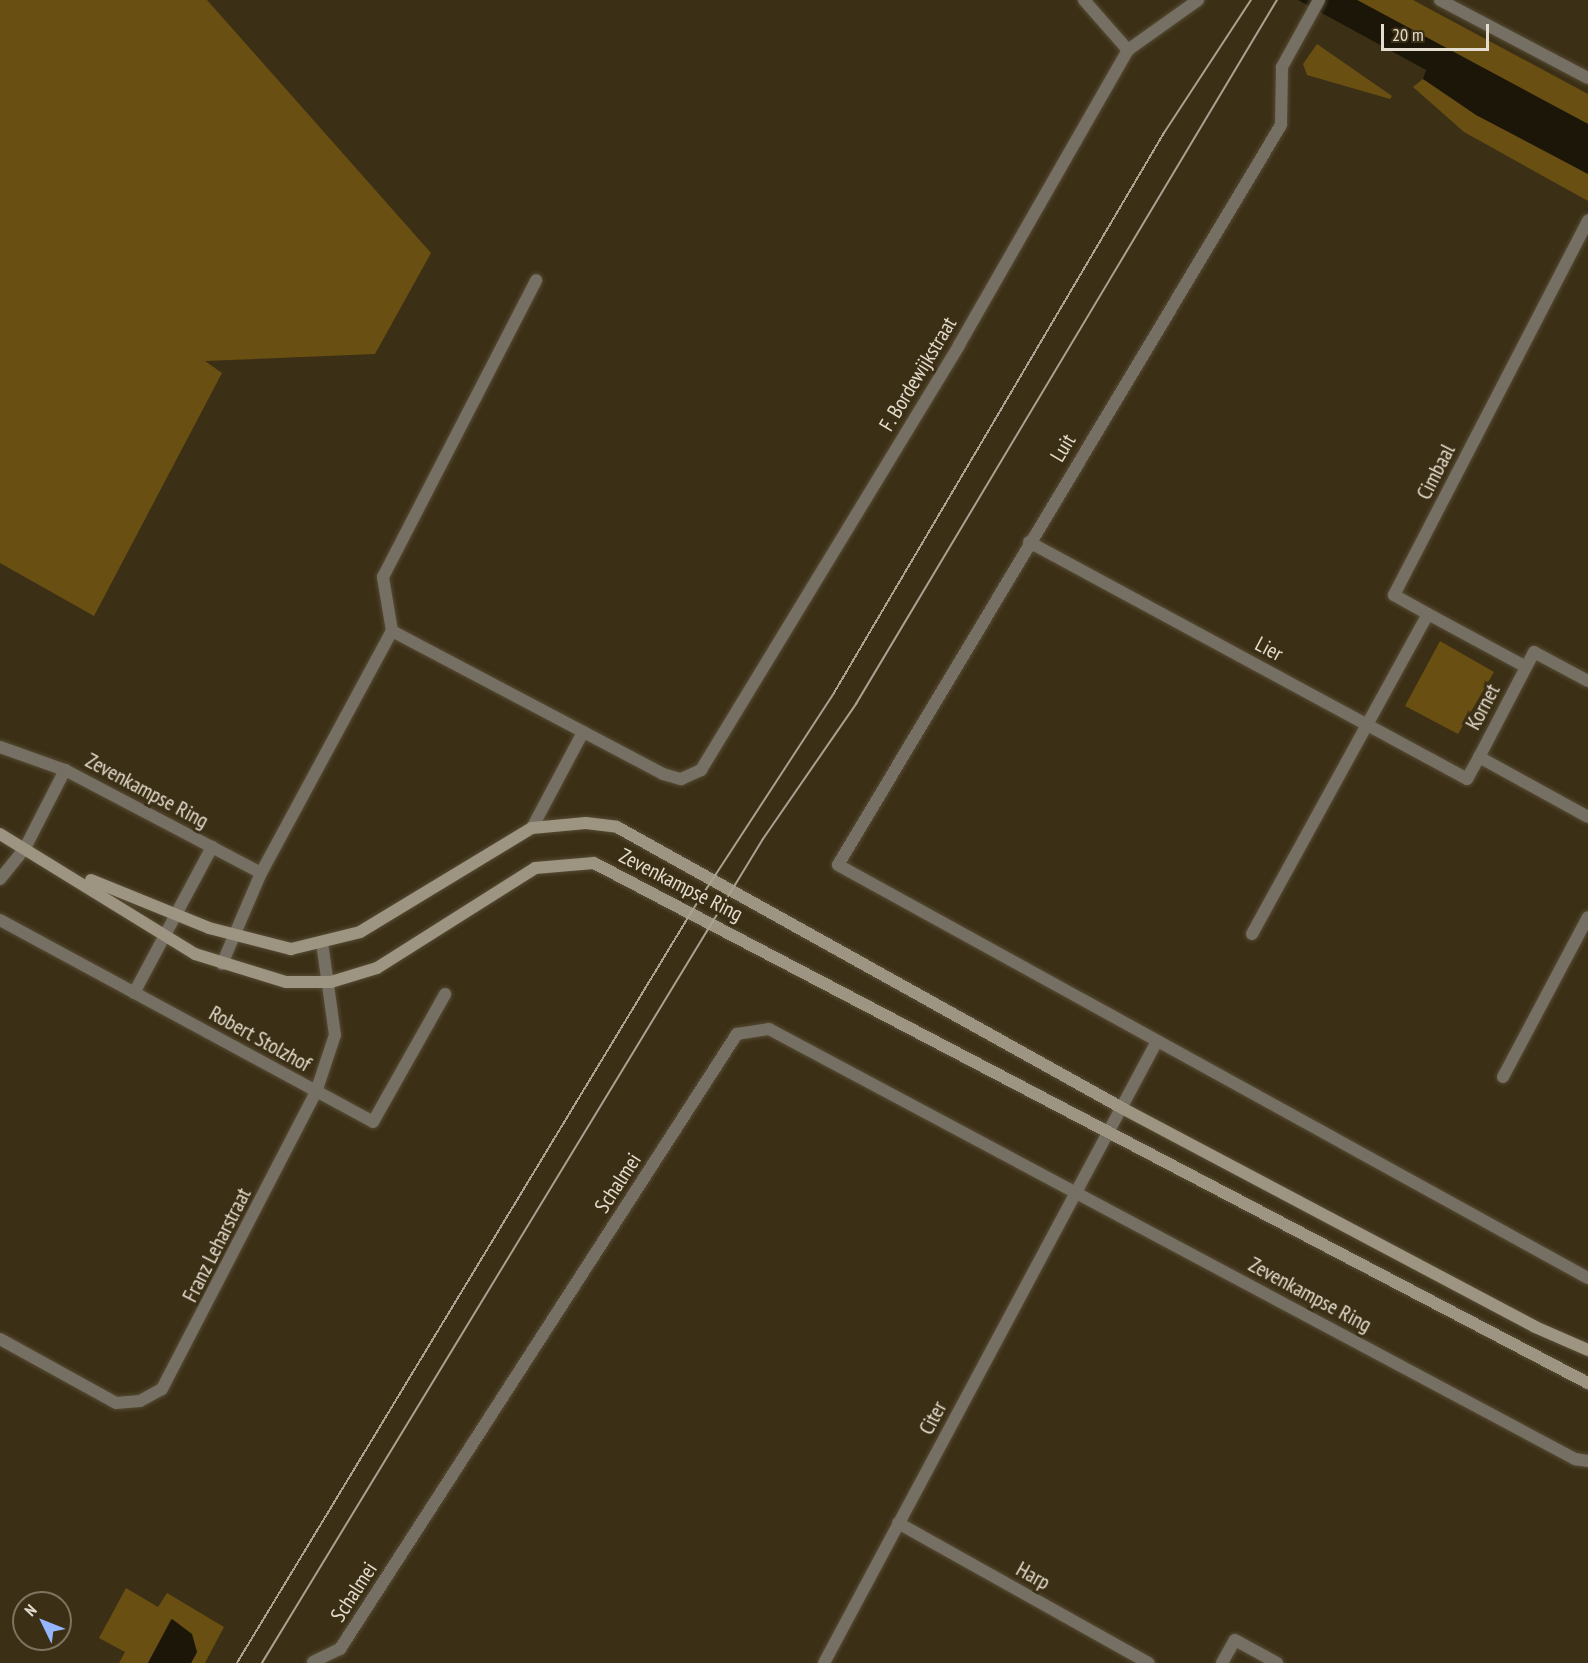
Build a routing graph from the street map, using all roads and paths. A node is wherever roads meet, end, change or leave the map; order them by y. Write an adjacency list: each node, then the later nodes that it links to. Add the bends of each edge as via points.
1 (1084, 0): 5 (street)
2 (1198, 0): 5 (street, F. Bordewijkstraat)
3 (1319, 0): 9 (street, Luit, via 1292,42 1282,67 1281,125)
4 (1440, 0): 6 (street)
5 (1128, 50): 15 (street, F. Bordewijkstraat, via 959,345 701,770 681,779)
6 (1588, 78)
7 (1588, 220): 10 (street, Cimbaal, via 1394,595)
8 (536, 280): 11 (street, via 383,577)
9 (1029, 542): 14 (street, Lier); 38 (street, Luit, via 838,865)
10 (1428, 614): 12 (street); 14 (street)
11 (392, 631): 15 (street); 25 (street)
12 (1526, 667): 13 (street, via 1534,652); 17 (street, Kornet)
13 (1588, 681)
14 (1365, 723): 17 (street, Lier, via 1467,779); 31 (street)
15 (583, 732): 20 (street)
16 (0, 747): 18 (street, Zevenkampse Ring)
17 (1479, 757): 19 (street, Kornet)
18 (65, 770): 22 (street, Zevenkampse Ring); 23 (street, Zevenkampse Ring)
19 (1586, 812)
20 (532, 828): 33 (street, Zevenkampse Ring, via 360,932); 41 (street, Zevenkampse Ring, via 586,823 617,827 650,842)
21 (0, 834): 23 (street, Zevenkampse Ring)
22 (212, 847): 25 (street, Zevenkampse Ring); 27 (street, Zevenkampse Ring)
23 (25, 848): 24 (street, Zevenkampse Ring); 26 (street)
24 (61, 867): 27 (street, Zevenkampse Ring); 30 (street, Zevenkampse Ring)
25 (261, 873): 32 (street)
26 (0, 879)
27 (176, 915): 30 (street, Zevenkampse Ring); 32 (street, Zevenkampse Ring)
28 (1588, 916): 39 (street)
29 (0, 920): 36 (street, Robert Stolzhof)
30 (165, 934): 34 (street, Zevenkampse Ring); 36 (street, Zevenkampse Ring)
31 (1252, 934)
32 (236, 937): 33 (street, Zevenkampse Ring, via 291,949); 34 (street)
33 (322, 943): 35 (street, Franz Leharstraat)
34 (222, 964): 35 (street, Zevenkampse Ring, via 286,982)
35 (331, 982): 40 (street, Franz Leharstraat, via 335,1035); 42 (street, Zevenkampse Ring, via 376,968 535,868 594,863)
36 (134, 993): 40 (street, Robert Stolzhof)
37 (445, 994): 40 (street, Robert Stolzhof, via 373,1122)
38 (1156, 1043): 41 (street); 44 (street)
39 (1503, 1077)
40 (316, 1092): 45 (street, Franz Leharstraat, via 162,1389 140,1401 116,1402)
41 (1122, 1107): 42 (street); 46 (street, Zevenkampse Ring, via 1535,1327)
42 (1109, 1131): 43 (street); 47 (street, Zevenkampse Ring)
43 (1077, 1193): 48 (street, Zevenkampse Ring, via 1575,1459); 49 (street, Citer); 50 (street, Schalmei, via 769,1029 736,1034 340,1649)
44 (1588, 1278)
45 (0, 1339)
46 (1588, 1350)
47 (1588, 1383)
48 (1588, 1461)
49 (898, 1523): 51 (street, Citer); 52 (street, Harp)
50 (315, 1662)
51 (824, 1663)
52 (1148, 1663)
53 (1222, 1663): 54 (street, via 1235,1640)
54 (1277, 1663)

